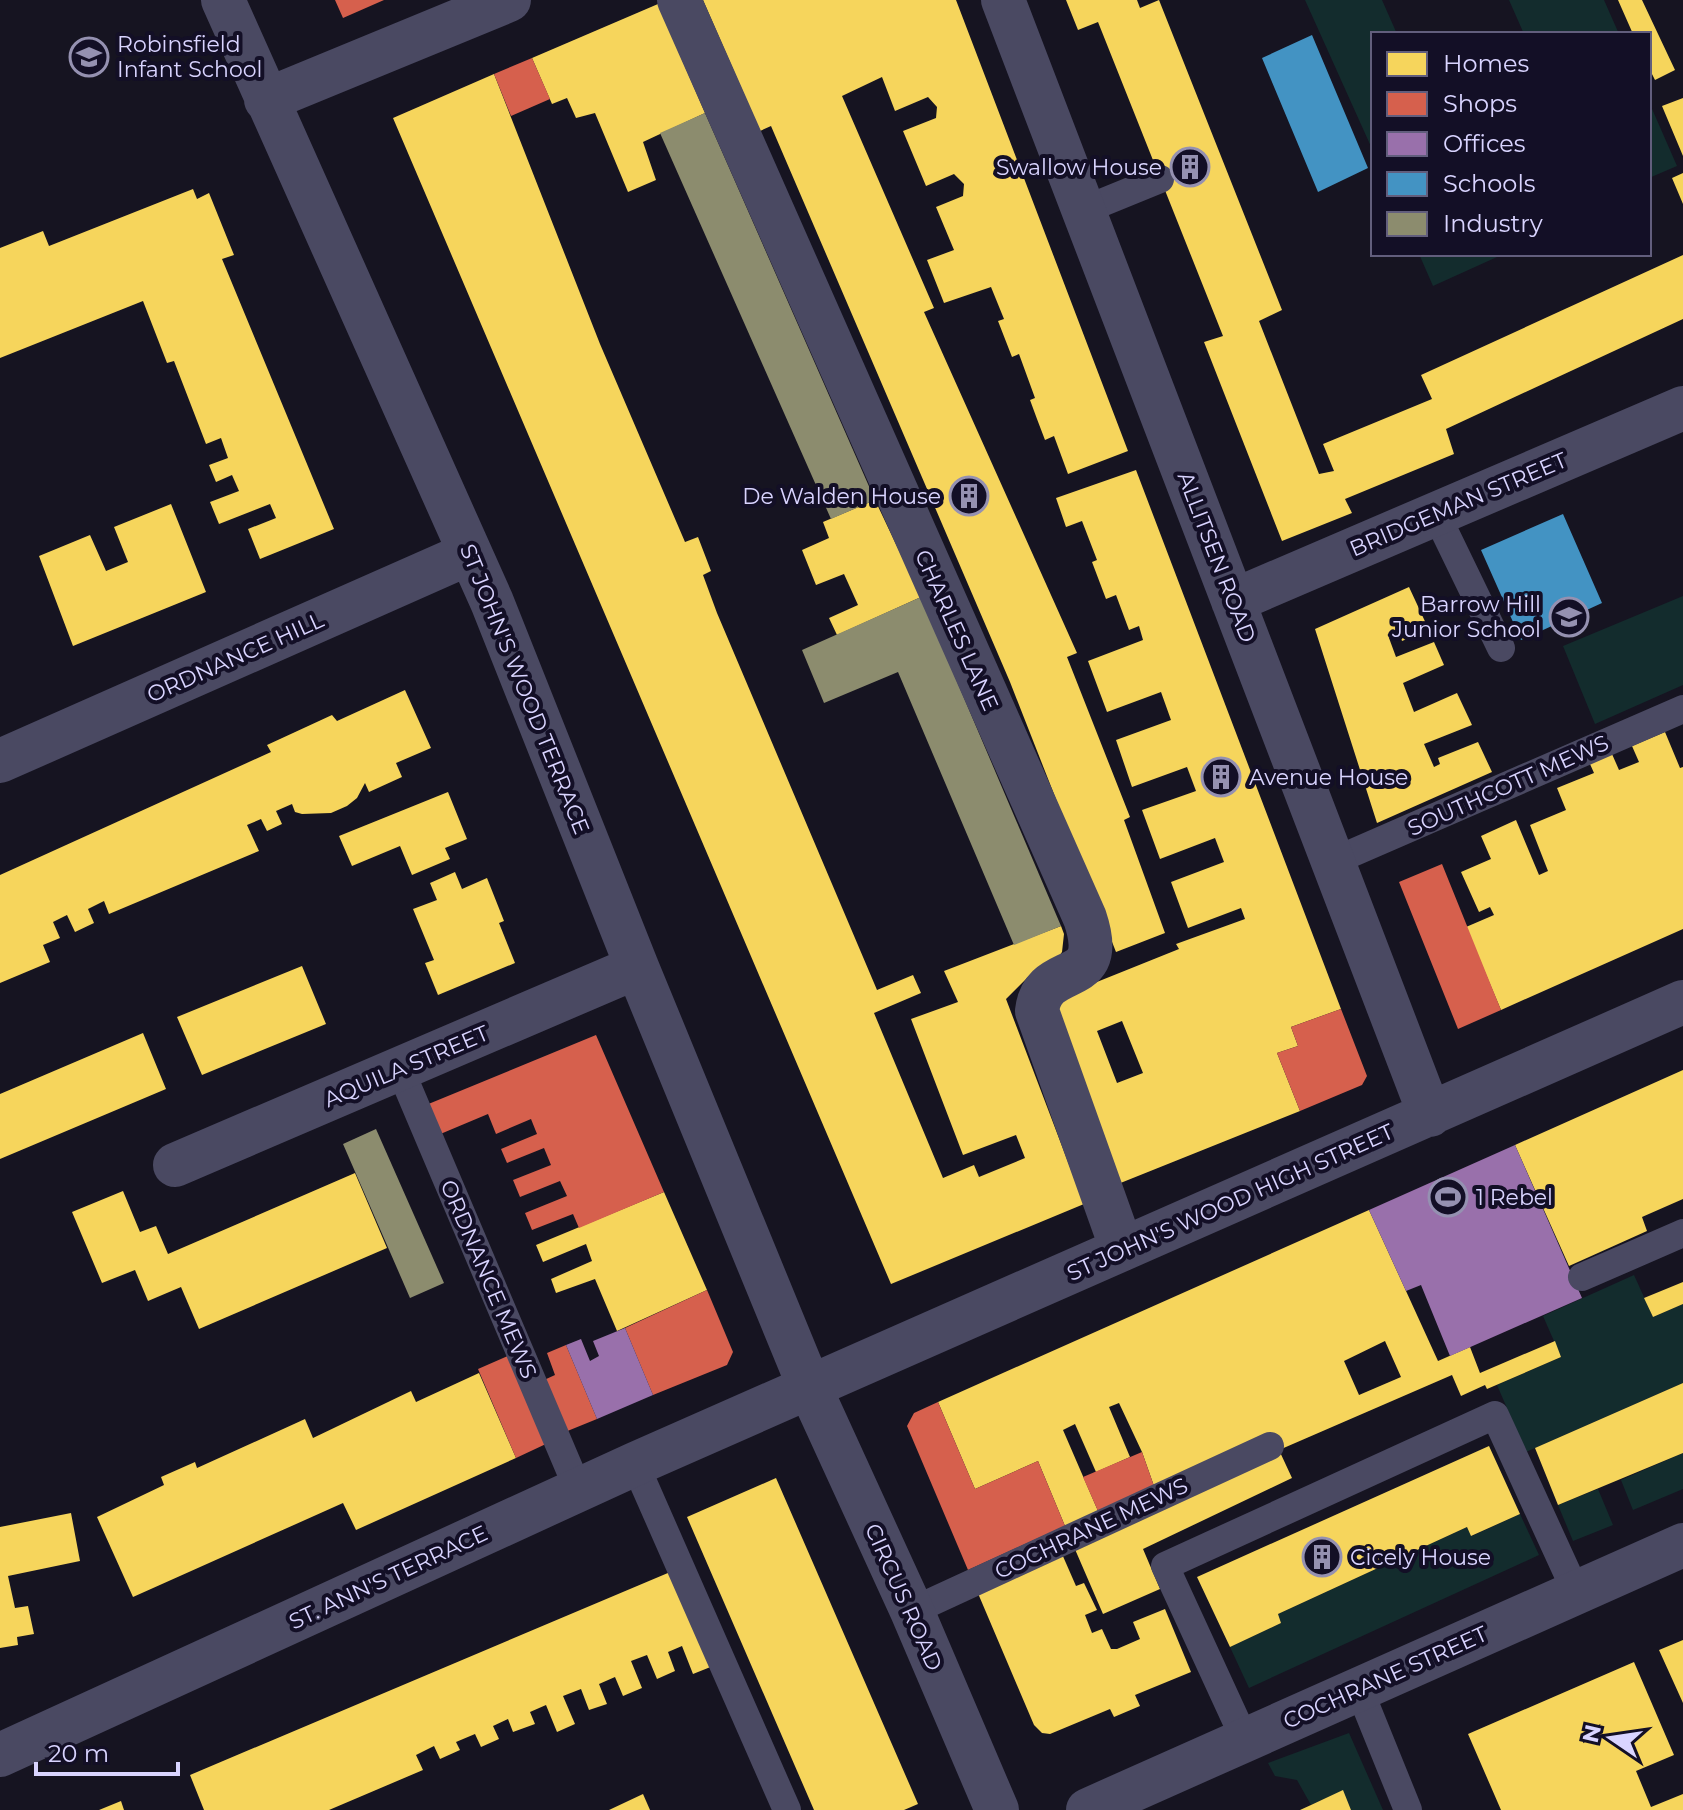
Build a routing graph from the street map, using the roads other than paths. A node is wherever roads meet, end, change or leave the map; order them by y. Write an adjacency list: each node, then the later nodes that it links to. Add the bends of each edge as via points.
1 (223, 0): 5 (street, ST JOHN'S WOOD TERRACE)
2 (509, 0): 5 (street)
3 (679, 0): 22 (street, CHARLES LANE, via 1085,918 1092,952 1085,966 1047,986 1038,997 1037,1011)
4 (1003, 0): 7 (street, ALLITSEN ROAD)
5 (266, 100): 10 (street, ST JOHN'S WOOD TERRACE)
6 (1160, 179): 7 (lane)
7 (1084, 210): 11 (street, ALLITSEN ROAD)
8 (1683, 408): 9 (street, BRIDGEMAN STREET)
9 (1436, 514): 11 (street, BRIDGEMAN STREET); 12 (lane)
10 (470, 553): 14 (street, ORDNANCE HILL); 16 (street, ST JOHN'S WOOD TERRACE)
11 (1233, 601): 15 (street, ALLITSEN ROAD)
12 (1501, 648)
13 (1683, 709): 15 (lane, SOUTHCOTT MEWS)
14 (0, 761)
15 (1334, 861): 19 (street, ALLITSEN ROAD)
16 (637, 967): 18 (street, AQUILA STREET); 24 (street, ST JOHN'S WOOD TERRACE)
17 (1683, 1002): 19 (street, ST JOHN'S WOOD HIGH STREET)
18 (400, 1069): 20 (street, AQUILA STREET); 27 (lane, ORDNANCE MEWS)
19 (1430, 1115): 22 (street, ST JOHN'S WOOD HIGH STREET)
20 (175, 1165)
21 (1683, 1233): 23 (lane)
22 (1122, 1249): 24 (street, ST JOHN'S WOOD HIGH STREET)
23 (1582, 1277)
24 (793, 1393): 26 (street, ST. ANN'S TERRACE); 30 (street, CIRCUS ROAD)
25 (1270, 1446): 30 (lane, COCHRANE MEWS)
26 (635, 1464): 27 (street, ST. ANN'S TERRACE); 34 (lane)
27 (578, 1489): 33 (street, ST. ANN'S TERRACE)
28 (1683, 1545): 29 (street, COCHRANE STREET)
29 (1576, 1592): 31 (street, COCHRANE STREET); 32 (lane, via 1495,1415 1165,1566)
30 (912, 1611): 35 (street, CIRCUS ROAD)
31 (1359, 1689): 32 (street, COCHRANE STREET); 37 (lane)
32 (1245, 1740): 36 (street, COCHRANE STREET)
33 (0, 1755)
34 (787, 1810)
35 (997, 1810)
36 (1088, 1810)
37 (1408, 1810)

